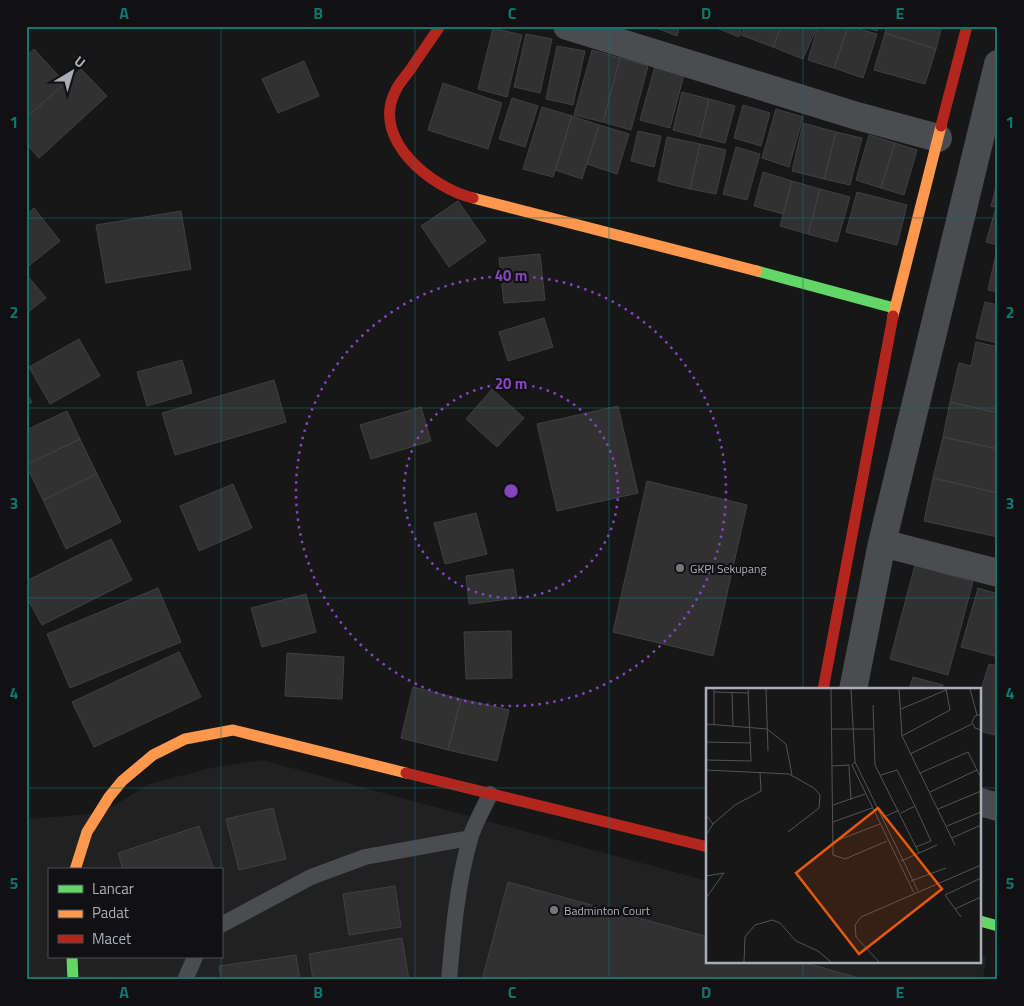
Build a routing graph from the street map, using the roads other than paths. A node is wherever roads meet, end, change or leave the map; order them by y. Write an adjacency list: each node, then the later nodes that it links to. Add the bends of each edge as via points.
1 (440, 26): 7 (street, via 394,93 390,112 392,133 404,154 423,173 460,195)
2 (567, 26): 6 (street)
3 (967, 26): 6 (street)
4 (998, 64): 5 (street)
5 (993, 103): 8 (street)
6 (938, 138): 7 (street)
7 (894, 308): 10 (street)
8 (882, 543): 9 (street); 11 (street)
9 (998, 573)
10 (823, 688)
11 (853, 688)
12 (490, 794): 15 (lane); 16 (street); 17 (street, via 233,730 198,735 169,745 141,764 109,795 91,822)
13 (982, 803): 14 (street)
14 (998, 807)
15 (470, 838): 19 (lane, via 365,857 311,877); 25 (lane, via 457,903)
16 (706, 848)
17 (75, 868)
18 (982, 922): 20 (street)
19 (222, 925)
20 (998, 926)
21 (72, 958): 23 (street)
22 (195, 958): 24 (lane)
23 (73, 980)
24 (185, 980)
25 (449, 980)

